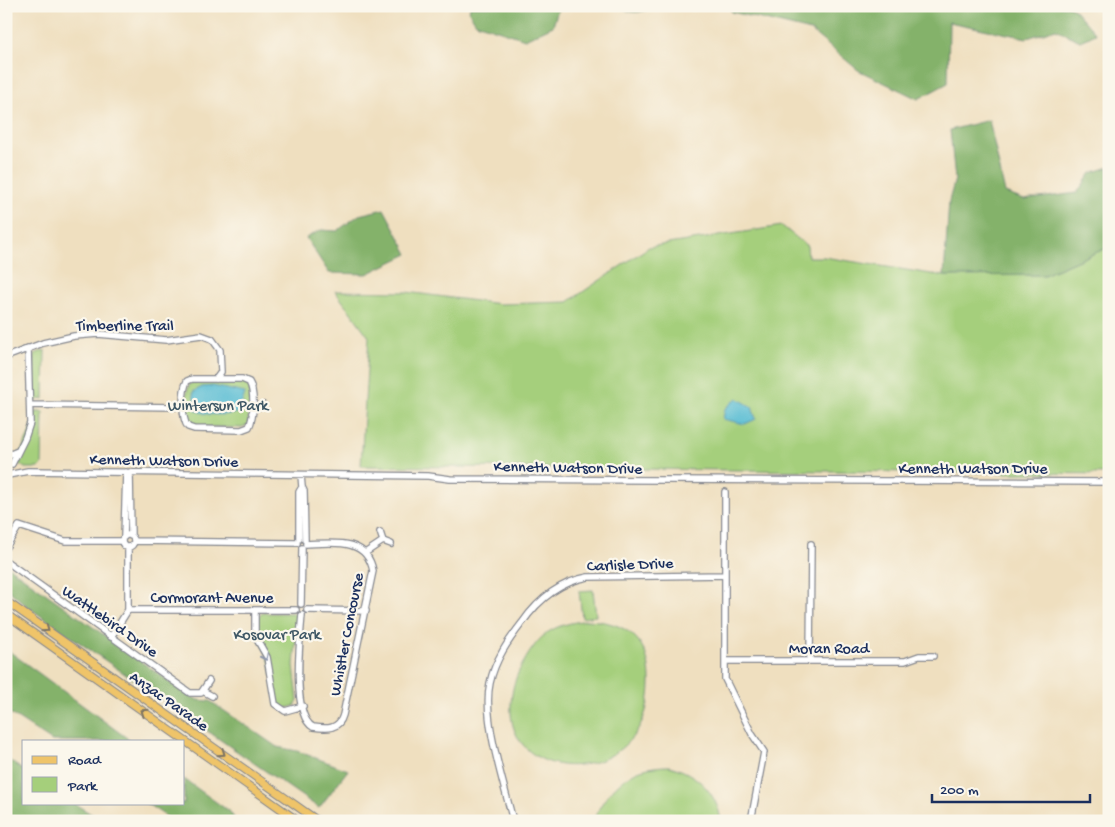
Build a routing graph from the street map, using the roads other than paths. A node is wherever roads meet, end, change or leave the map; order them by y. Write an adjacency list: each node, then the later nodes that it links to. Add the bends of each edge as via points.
1 (28, 348): 2 (street, Timberline Trail); 3 (street, Timberline Trail, via 61,338 88,335 155,340 201,335 217,344 221,352); 8 (street)
2 (6, 357)
3 (221, 370): 4 (street); 5 (street)
4 (216, 379): 5 (street); 7 (street, via 188,380)
5 (228, 379): 6 (street, via 248,381)
6 (252, 396): 11 (street); 11 (street, via 263,405 255,408)
7 (184, 399): 9 (street); 10 (street)
8 (30, 405): 9 (street); 12 (street, via 28,430)
9 (175, 406): 10 (street)
10 (184, 414): 11 (street, via 185,424 192,429 241,430 250,426)
11 (252, 414)
12 (18, 451): 13 (street); 14 (street)
13 (6, 457): 14 (street)
14 (13, 464): 15 (street, Kenneth Watson Drive); 17 (street)
15 (28, 471): 16 (street, Kenneth Watson Drive); 17 (street, Kenneth Watson Drive)
16 (128, 472): 18 (street, Kenneth Watson Drive); 22 (street)
17 (7, 475)
18 (302, 475): 19 (street, Kenneth Watson Drive, via 665,481); 24 (street, via 299,492)
19 (1109, 482)
20 (725, 492): 30 (street)
21 (380, 532): 23 (street)
22 (128, 539): 24 (street, Whistler Concourse); 27 (street, Whistler Concourse, via 65,541 19,526); 33 (street, via 133,546 128,548)
23 (382, 541): 25 (street); 28 (street)
24 (302, 543): 28 (street, Whistler Concourse, via 351,544); 32 (street)
25 (391, 544)
26 (811, 544): 42 (street)
27 (6, 547)
28 (365, 552): 37 (street, Whistler Concourse, via 374,578)
29 (6, 561): 40 (street, Wattlebird Drive)
30 (725, 575): 43 (street); 52 (street, Carlisle Drive, via 588,576 552,592 532,609 497,662 488,694 491,729)
31 (6, 601): 51 (main road, Anzac Parade, one-way to 51)
32 (301, 604): 34 (street); 35 (street)
33 (128, 610): 36 (street, Cormorant Avenue); 40 (street)
34 (296, 610): 36 (street, Cormorant Avenue); 39 (street)
35 (307, 610): 37 (street); 39 (street)
36 (255, 611): 47 (street, one-way to 47, via 255,636 267,657 275,704 284,711)
37 (366, 611): 47 (street, Whistler Concourse, via 341,721 333,727 311,726 306,721)
38 (6, 614): 48 (main road, Anzac Parade, one-way to 38)
39 (302, 615): 47 (street, via 297,664)
40 (111, 637): 45 (street, Wattlebird Drive, via 190,693)
41 (932, 656): 42 (street, Moran Road, via 905,661)
42 (810, 660): 43 (street, Moran Road)
43 (725, 661): 53 (street, via 727,686 753,738 764,752)
44 (208, 681): 45 (street)
45 (203, 691): 46 (street, Wattlebird Drive)
46 (212, 696)
47 (302, 706)
48 (184, 740)
49 (185, 741): 50 (main road, Anzac Parade, one-way to 49)
50 (298, 821)
51 (318, 821)
52 (513, 821)
53 (751, 821)

